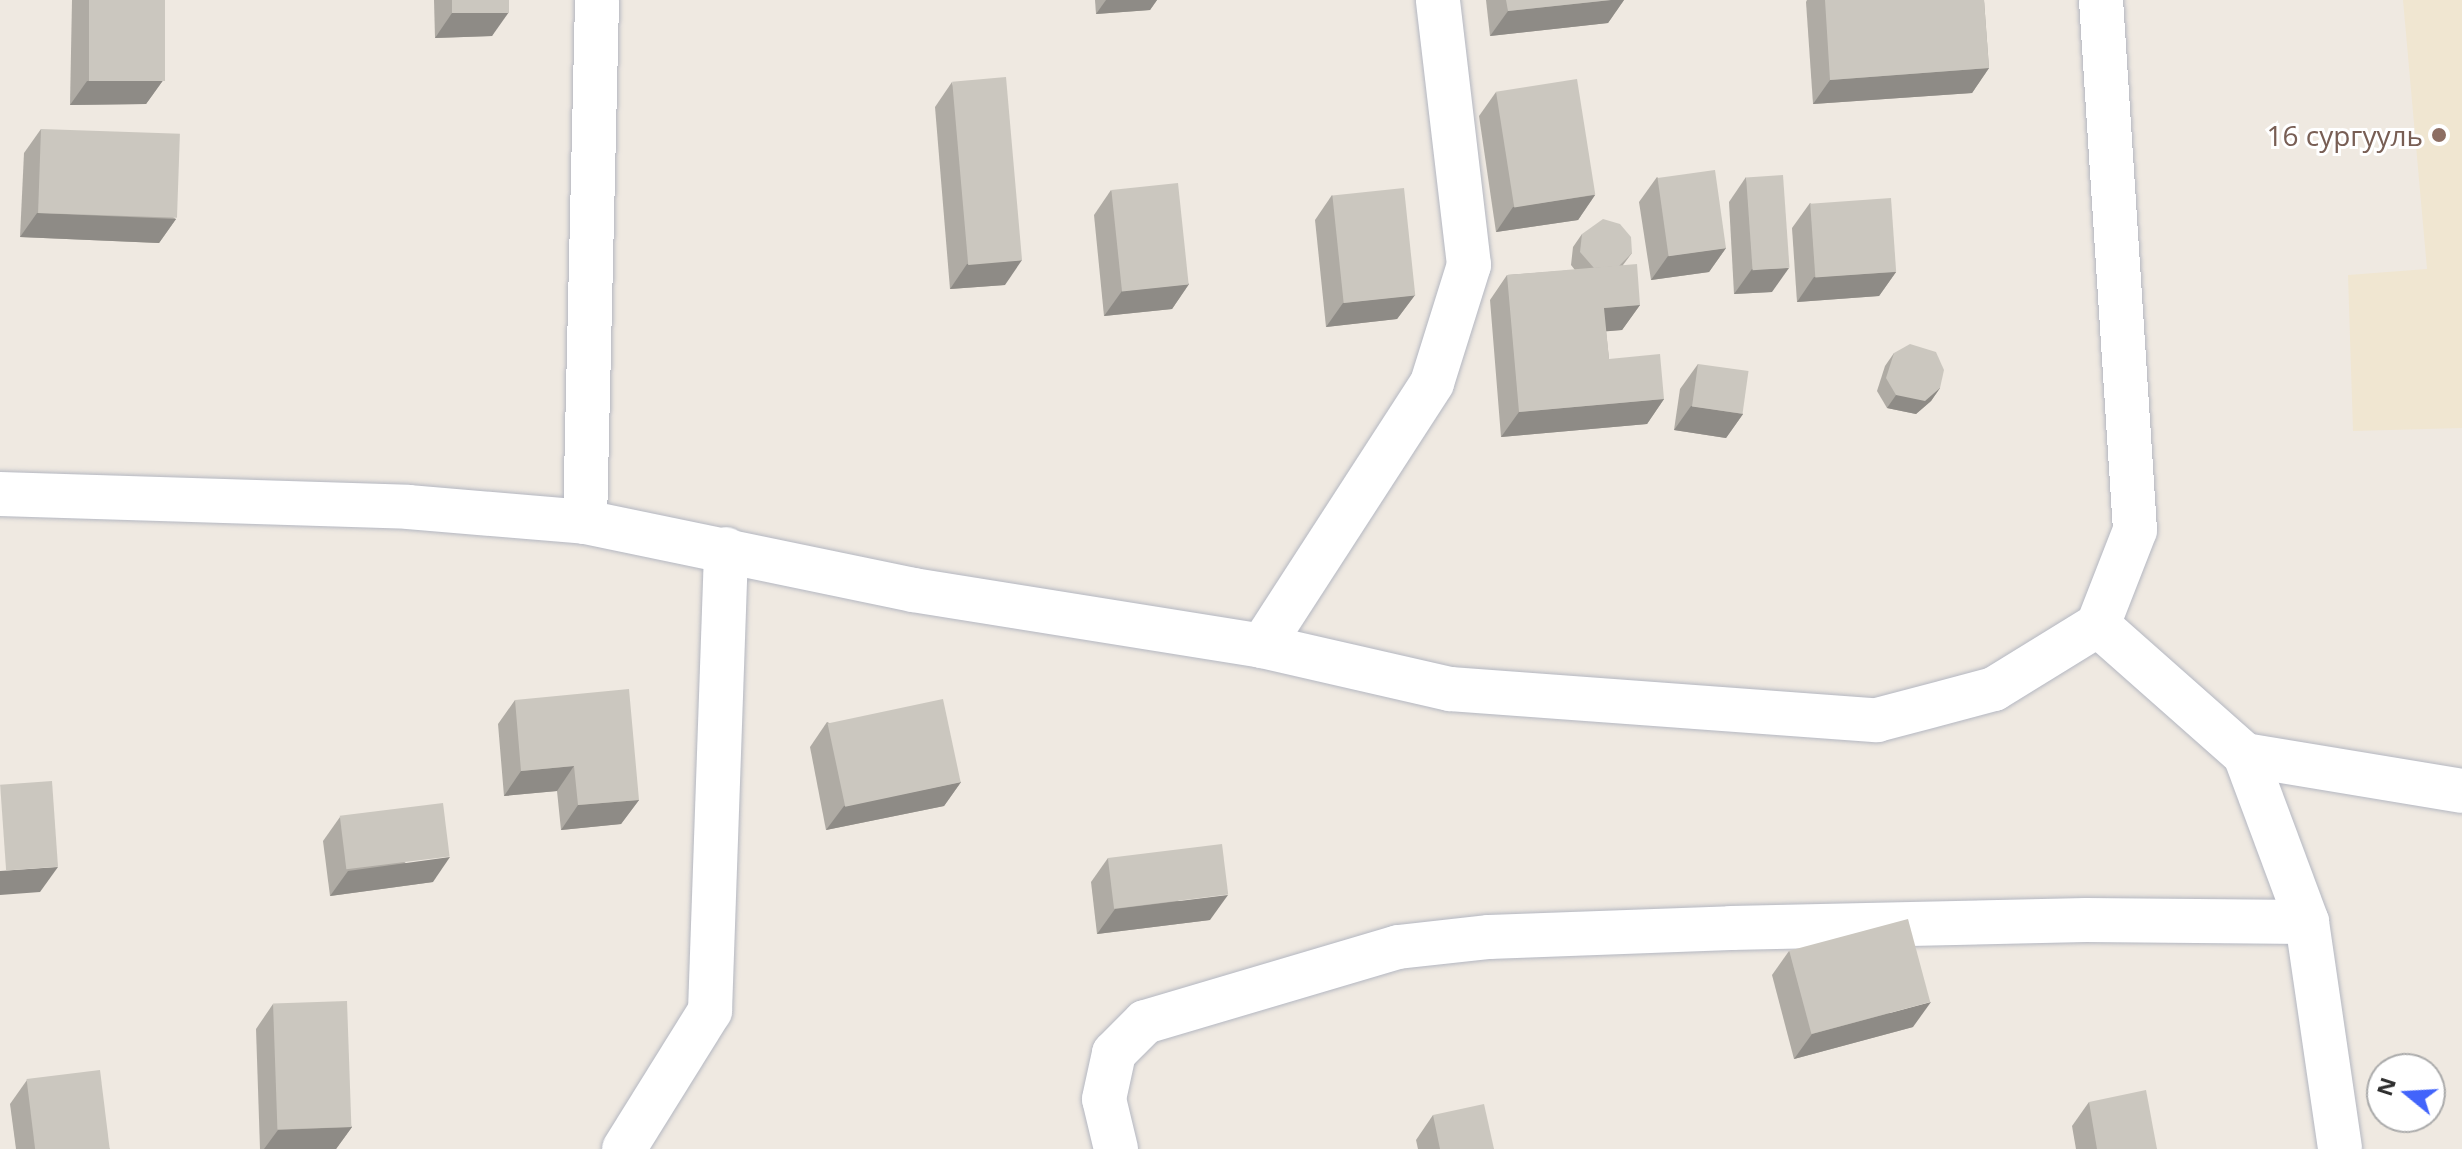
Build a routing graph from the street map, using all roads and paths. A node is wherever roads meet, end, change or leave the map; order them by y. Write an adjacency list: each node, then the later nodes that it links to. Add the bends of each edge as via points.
1 (597, 0): 5 (street)
2 (1438, 0): 8 (street, via 1469,265 1432,383)
3 (2101, 0): 7 (street, via 2135,530)
4 (0, 494): 5 (street, via 408,507)
5 (585, 522): 6 (street)
6 (726, 549): 8 (street, via 913,590); 12 (street, via 710,1011)
7 (2098, 625): 8 (street, via 1994,689 1877,720 1450,689); 9 (street)
8 (1262, 646)
9 (2245, 755): 10 (street); 11 (street)
10 (2462, 791)
11 (2307, 922): 13 (street, via 2086,920 1731,928 1489,937 1398,947 1145,1022 1114,1053 1104,1099); 14 (street)
12 (624, 1149)
13 (1116, 1149)
14 (2340, 1149)

